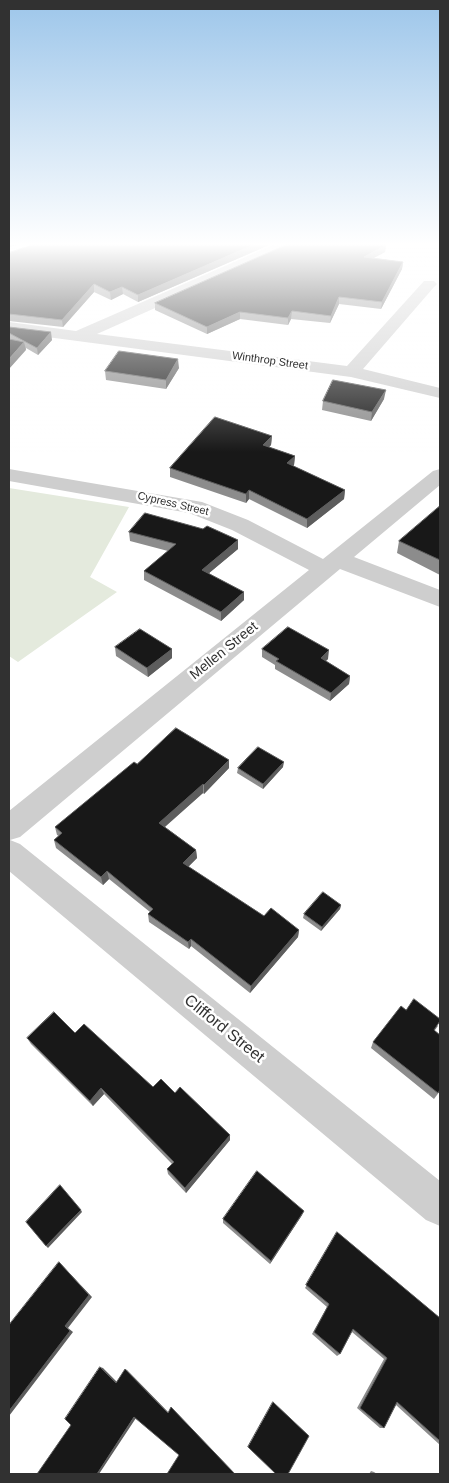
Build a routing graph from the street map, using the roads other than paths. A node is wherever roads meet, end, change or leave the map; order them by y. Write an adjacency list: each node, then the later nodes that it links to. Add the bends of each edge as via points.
1 (127, 314): 4 (street)
2 (402, 314): 5 (street)
3 (9, 327): 4 (street, Winthrop Street)
4 (78, 336): 5 (street, Winthrop Street)
5 (351, 372): 6 (street, Winthrop Street)
6 (440, 393)
7 (440, 475): 9 (street, Mellen Street)
8 (9, 476): 9 (street, Cypress Street, via 194,507)
9 (331, 564): 10 (street, Cypress Street); 11 (street, Mellen Street)
10 (440, 599)
11 (9, 828)
12 (9, 853): 13 (street, Clifford Street)
13 (440, 1206)

